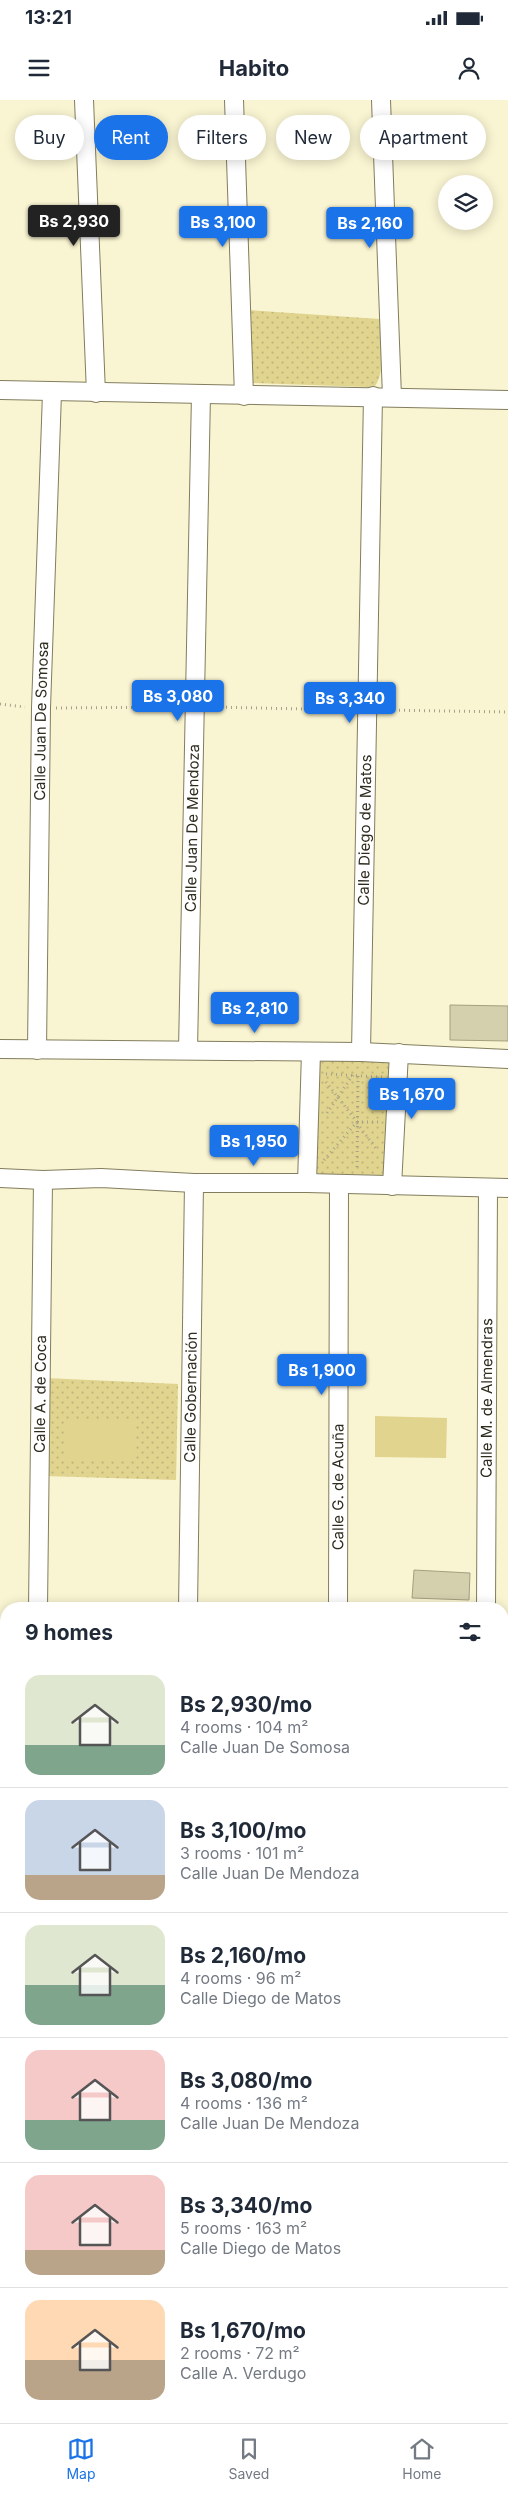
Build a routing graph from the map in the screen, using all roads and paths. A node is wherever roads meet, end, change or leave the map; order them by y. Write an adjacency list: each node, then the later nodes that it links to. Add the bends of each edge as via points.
1 (84, 100): 6 (street)
2 (234, 100): 8 (street)
3 (381, 100): 10 (street)
4 (0, 390): 5 (street)
5 (52, 393): 6 (street); 14 (street, Calle Juan De Somosa)
6 (96, 393): 7 (street)
7 (201, 394): 8 (street); 13 (street, Calle Juan De Mendoza)
8 (244, 396): 9 (street)
9 (374, 396): 10 (street); 15 (street, Calle Diego de Matos)
10 (392, 397): 11 (street)
11 (508, 400)
12 (0, 704): 14 (path)
13 (194, 707): 14 (path); 15 (path); 19 (street, Calle Juan De Mendoza)
14 (41, 708): 18 (street, Calle Juan De Somosa)
15 (367, 710): 16 (path); 21 (street, Calle Diego de Matos)
16 (508, 712)
17 (0, 1048): 18 (street)
18 (37, 1050): 19 (street)
19 (188, 1050): 20 (street)
20 (311, 1052): 21 (street); 35 (street)
21 (361, 1052): 22 (street)
22 (399, 1053): 23 (street); 38 (street)
23 (508, 1059)
24 (356, 1075): 25 (path); 26 (path); 26 (path, via 321,1075); 28 (path)
25 (385, 1078)
26 (338, 1097): 27 (path); 28 (path)
27 (323, 1118)
28 (357, 1122): 29 (path); 30 (path); 31 (path); 32 (path)
29 (386, 1122)
30 (380, 1155)
31 (319, 1166)
32 (357, 1166)
33 (0, 1178): 34 (street)
34 (42, 1180): 36 (street, via 101,1178); 41 (street, Calle A. de Coca)
35 (307, 1183): 36 (street); 37 (street)
36 (194, 1184): 42 (street, Calle Gobernación)
37 (339, 1184): 38 (street); 43 (street, Calle G. de Acuña)
38 (392, 1186): 39 (street)
39 (488, 1188): 40 (street); 44 (street, Calle M. de Almendras)
40 (508, 1188)
41 (38, 1602)
42 (188, 1602)
43 (338, 1602)
44 (486, 1602)

